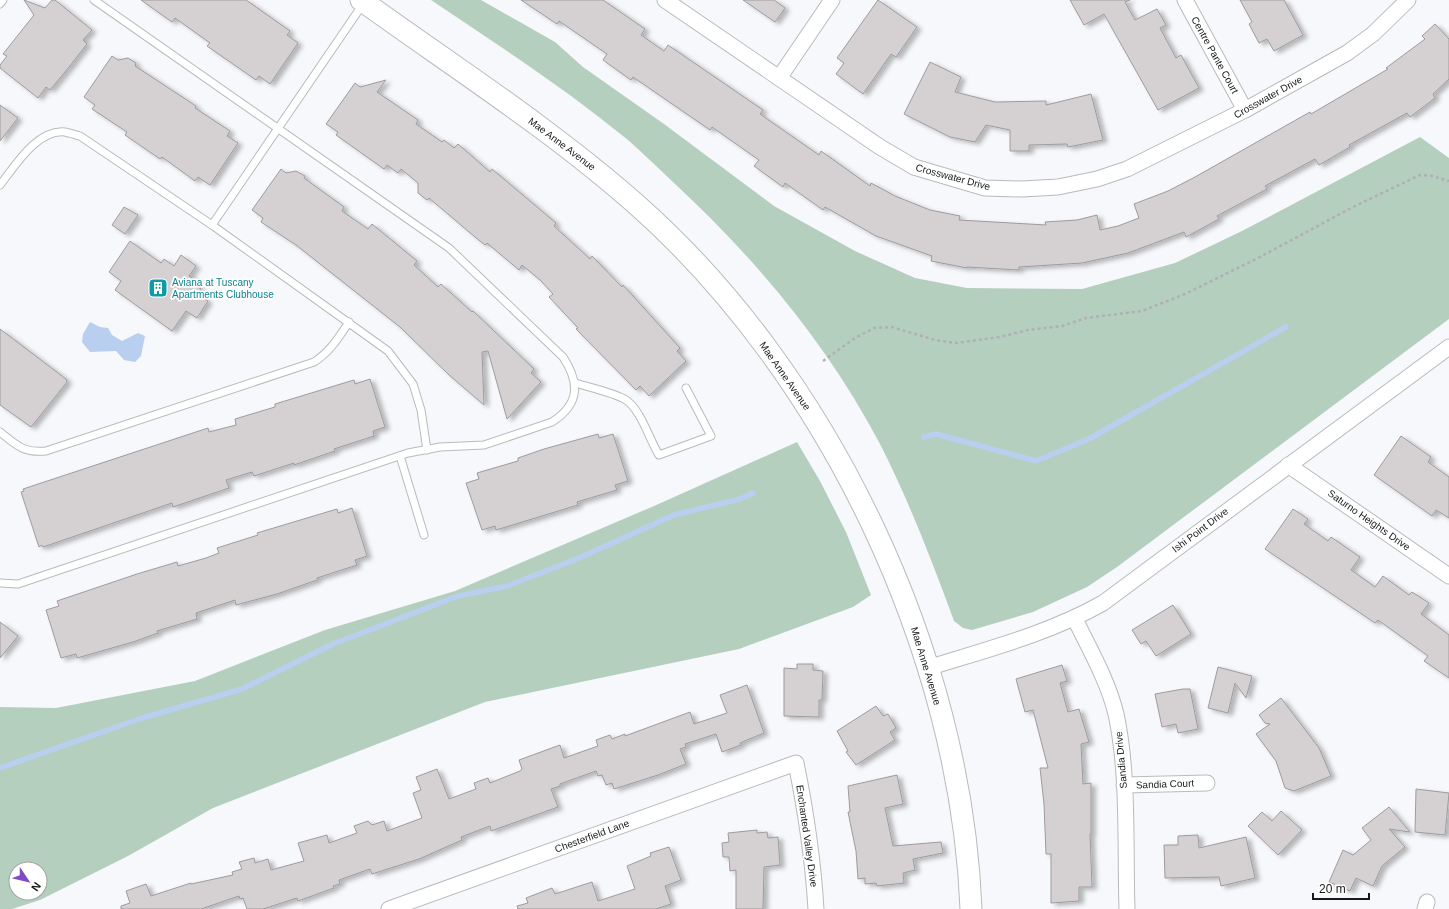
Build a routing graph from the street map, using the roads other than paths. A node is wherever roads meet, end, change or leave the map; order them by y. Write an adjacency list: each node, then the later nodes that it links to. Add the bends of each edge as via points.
1 (4, 0): 8 (lane)
2 (94, 0): 11 (lane)
3 (666, 0): 9 (street, Crosswater Drive)
4 (832, 0): 9 (street)
5 (1185, 0): 10 (street, Centre Pante Court)
6 (1408, 0): 10 (street, Crosswater Drive, via 1373,34 1347,53)
7 (362, 1): 11 (lane); 26 (main road, Mae Anne Avenue, via 585,160 640,207 690,256 737,310 781,367 852,481 880,539 906,603)
8 (0, 4)
9 (779, 78): 10 (street, Crosswater Drive, via 880,147 914,167 985,188 1044,188 1097,179 1127,169)
10 (1245, 110)
11 (278, 129): 13 (lane); 16 (lane, via 449,248 563,357 572,370)
12 (0, 185): 13 (lane, via 30,147 47,136 64,132 80,136)
13 (212, 225): 14 (lane)
14 (349, 322): 18 (lane, via 334,345 314,362 46,451 24,450); 19 (lane, via 388,352 413,384 421,410)
15 (1449, 347): 21 (street, Ishi Point Drive)
16 (575, 383): 17 (lane, via 626,400 639,416 660,455 711,436); 19 (lane, via 574,397 568,408 552,422 484,445)
17 (686, 388)
18 (0, 432)
19 (427, 450): 20 (lane)
20 (400, 456): 22 (lane); 24 (lane, via 18,584)
21 (1288, 465): 23 (street, Saturno Heights Drive); 25 (street, Ishi Point Drive, via 1103,603)
22 (424, 535)
23 (1449, 576)
24 (0, 583)
25 (1075, 619): 26 (street, Ishi Point Drive, via 1045,632); 29 (street, Sandia Drive, via 1105,681 1115,713)
26 (928, 668): 32 (main road, Mae Anne Avenue, via 952,761 964,830)
27 (796, 763): 30 (street, Chesterfield Lane); 31 (street, Enchanted Valley Drive, via 807,820)
28 (1207, 783): 29 (street, Sandia Court)
29 (1124, 785): 33 (street, Sandia Drive)
30 (389, 909)
31 (816, 909)
32 (971, 909)
33 (1127, 909)

